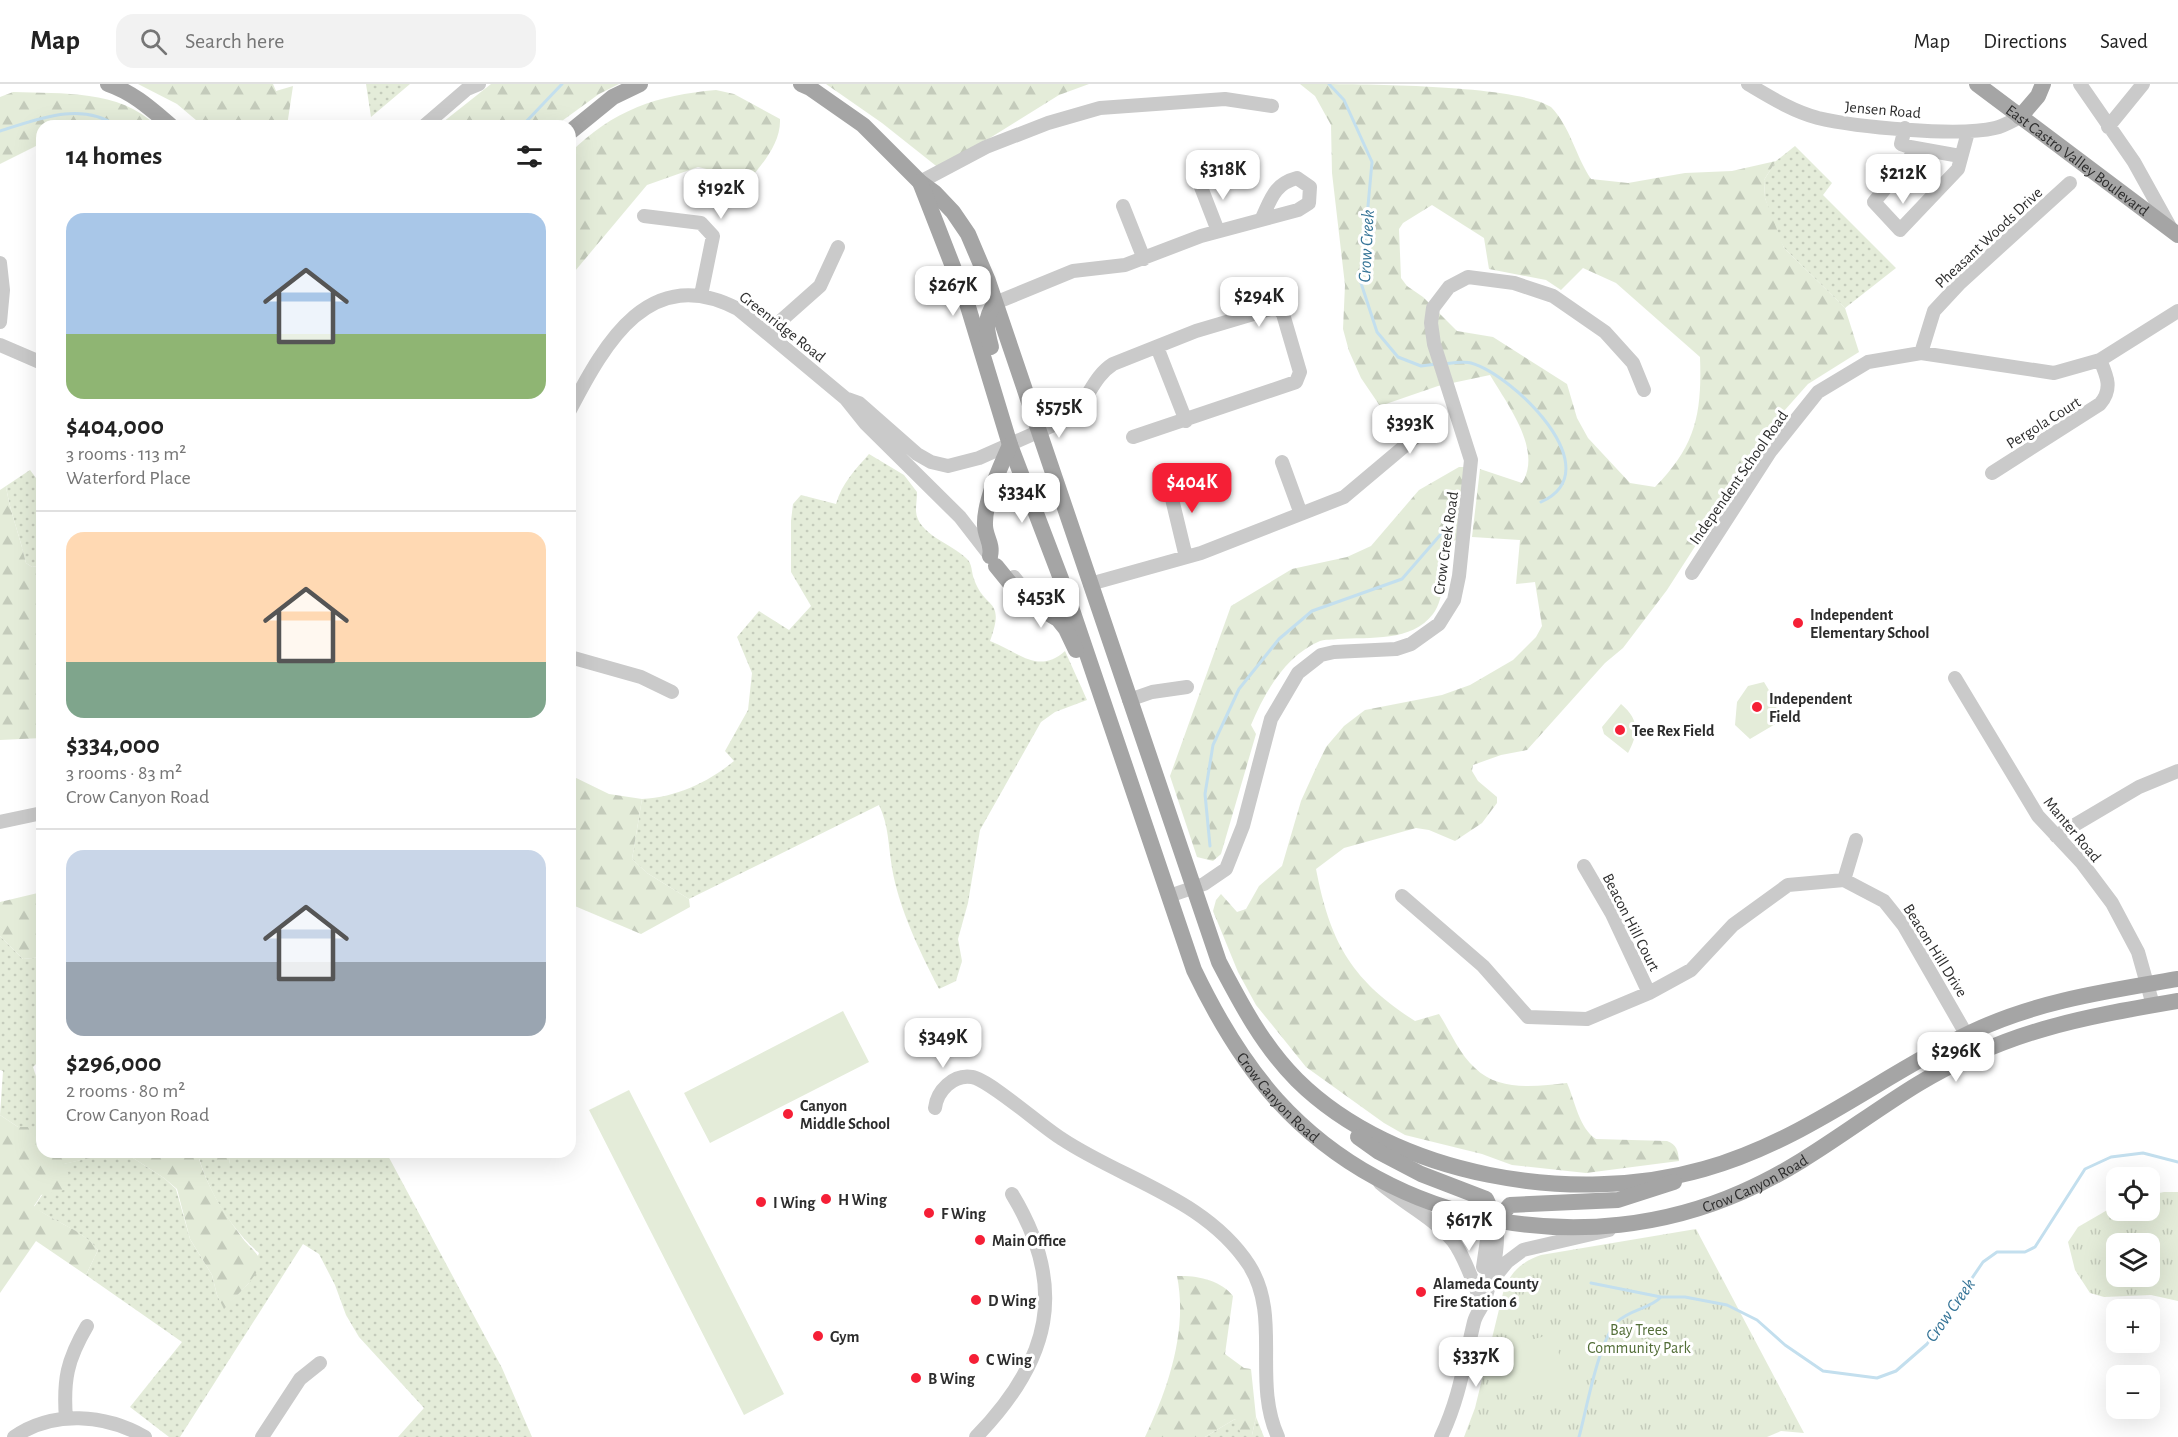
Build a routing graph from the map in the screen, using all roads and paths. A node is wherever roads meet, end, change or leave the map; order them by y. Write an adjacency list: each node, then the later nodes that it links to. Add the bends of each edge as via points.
1 (108, 84): 12 (main road, via 125,90)
2 (479, 84): 13 (street, via 467,89)
3 (640, 84): 14 (main road, via 613,97)
4 (801, 84): 20 (main road, Crow Canyon Road, via 863,125)
5 (1748, 84): 16 (street, Jensen Road, via 1782,105 1817,118)
6 (1977, 84): 11 (main road, East Castro Valley Boulevard)
7 (2043, 84): 11 (main road)
8 (2080, 84): 15 (street)
9 (2143, 84): 15 (street)
10 (1272, 106): 20 (street, via 1225,99 1100,108 986,147)
11 (2020, 117): 17 (street, Jensen Road, via 1997,128); 28 (main road, East Castro Valley Boulevard)
12 (164, 120)
13 (431, 120)
14 (576, 127)
15 (2108, 127): 28 (street, via 2134,162)
16 (1905, 128): 17 (street, Jensen Road); 18 (street, via 1901,144)
17 (1968, 132): 19 (street)
18 (1910, 147): 19 (street); 19 (street, via 1912,156 1874,202 1900,231 1958,169)
19 (1960, 156)
20 (920, 182): 26 (main road, Crow Canyon Road); 33 (main road, Crow Canyon Road, via 947,206 968,234)
21 (1199, 182): 27 (street)
22 (2070, 183): 39 (street, Pheasant Woods Drive, via 1934,310)
23 (1123, 206): 30 (street)
24 (644, 216): 32 (street, via 701,223 708,228 712,236)
25 (1262, 218): 27 (street)
26 (936, 225): 33 (main road, via 954,250 976,294); 42 (main road, Crow Canyon Road, via 966,300)
27 (1218, 231): 30 (street)
28 (2175, 232)
29 (838, 247): 36 (street, via 820,286)
30 (1144, 259): 33 (street, via 1073,271)
31 (0, 263): 35 (street)
32 (701, 295): 36 (street, Greenridge Road, via 738,309); 44 (street, Greenridge Road, via 674,295 639,311 611,340)
33 (995, 303): 42 (main road, via 985,328 994,357); 47 (main road, Crow Canyon Road)
34 (2178, 310): 41 (street, Independent School Road)
35 (0, 322)
36 (767, 333): 45 (street, Greenridge Road)
37 (0, 345): 40 (street)
38 (1157, 347): 46 (street); 46 (street, Greenridge Road, via 1277,307 1283,314 1300,372 1296,382); 47 (street, Greenridge Road, via 1105,369 1080,408)
39 (1921, 353): 41 (street, Independent School Road, via 2055,373); 57 (street, Independent School Road, via 1868,362 1818,392 1770,452)
40 (36, 360)
41 (2100, 360): 52 (street, Pergola Court, via 2108,384 2100,404)
42 (988, 373): 50 (main road, Crow Canyon Road)
43 (1644, 390): 73 (street, Crow Creek Road, via 1633,363 1605,332 1553,296 1514,283 1468,277 1449,287 1433,308 1431,323 1434,344 1471,460 1454,600 1439,624 1411,644 1321,655 1298,673 1271,719 1243,826 1226,868 1215,879)
44 (576, 398)
45 (845, 398): 50 (street, Greenridge Road, via 859,403 931,462 959,465); 56 (street, Greenridge Road, via 960,517)
46 (1186, 421): 48 (street)
47 (1038, 431): 50 (street, Greenridge Road); 58 (main road, Crow Canyon Road)
48 (1133, 437)
49 (1413, 439): 54 (street, via 1344,497)
50 (1010, 445): 56 (main road, via 985,517); 59 (main road, Crow Canyon Road)
51 (1282, 462): 54 (street)
52 (1992, 473)
53 (1167, 478): 55 (street)
54 (1301, 514): 55 (street)
55 (1186, 557): 58 (street)
56 (993, 561): 59 (street, Greenridge Road, via 1030,593 1040,597); 63 (main road, via 1022,598 1058,619)
57 (1692, 573)
58 (1090, 584): 59 (main road); 65 (main road, Crow Canyon Road)
59 (1066, 592): 63 (main road, Crow Canyon Road)
60 (576, 659): 64 (street, via 641,677)
61 (1956, 678): 69 (street, Manter Road, via 2038,816)
62 (1187, 687): 65 (street)
63 (1098, 688): 74 (main road, Crow Canyon Road)
64 (672, 692)
65 (1129, 700): 73 (main road, Crow Canyon Road)
66 (2178, 771): 69 (street, via 2139,787)
67 (36, 814): 68 (street)
68 (0, 822)
69 (2056, 836): 77 (street, Manter Road, via 2112,903 2138,952)
70 (1856, 840): 72 (street)
71 (1584, 866): 78 (street, Beacon Hill Court, via 1612,914)
72 (1844, 880): 78 (street, via 1788,885 1733,925 1691,970); 81 (street, Beacon Hill Drive, via 1884,901 1904,926)
73 (1193, 888): 74 (street, Crow Creek Road); 83 (main road, Crow Canyon Road, via 1219,962 1248,1016 1284,1066)
74 (1168, 896): 86 (main road, Crow Canyon Road, via 1194,970 1234,1045 1294,1118)
75 (1402, 896): 78 (street, via 1483,966 1528,1017 1587,1019)
76 (2178, 979): 77 (main road, Crow Canyon Road)
77 (2149, 984): 80 (street, Manter Road); 81 (main road, Crow Canyon Road, via 2055,1002)
78 (1649, 993)
79 (2178, 1001): 80 (main road, Crow Canyon Road)
80 (2153, 1005): 82 (main road, Crow Canyon Road, via 2057,1023)
81 (1968, 1034): 82 (street, Beacon Hill Drive); 85 (main road, Crow Canyon Road, via 1792,1136)
82 (1977, 1053): 89 (main road, Crow Canyon Road, via 1919,1084 1791,1167 1743,1192)
83 (1330, 1107): 85 (main road, Crow Canyon Road, via 1400,1148 1461,1169 1496,1176 1538,1183 1605,1183); 88 (main road, via 1345,1128 1379,1152 1421,1174 1485,1199)
84 (935, 1108): 98 (street, via 947,1084 967,1077 981,1081 1063,1141 1166,1194 1222,1233 1249,1265 1261,1291 1266,1317 1265,1387)
85 (1702, 1170): 88 (main road, via 1655,1190 1618,1200 1510,1205)
86 (1372, 1175): 88 (main road, Crow Canyon Road, via 1427,1201); 90 (street, via 1453,1242)
87 (1012, 1194): 97 (street, via 1037,1245 1045,1281 1044,1317 1029,1368 1016,1390)
88 (1496, 1221): 89 (main road, Crow Canyon Road, via 1566,1229); 90 (street, via 1488,1233)
89 (1634, 1224): 90 (street, via 1523,1250 1507,1262)
90 (1482, 1297): 99 (street, via 1459,1390)
91 (87, 1326): 93 (street, via 71,1354 63,1387)
92 (320, 1363): 96 (street, via 300,1379)
93 (66, 1419): 94 (street, via 34,1426); 95 (street, via 118,1423)
94 (14, 1437)
95 (145, 1437)
96 (262, 1437)
97 (976, 1437)
98 (1278, 1437)
99 (1441, 1437)

